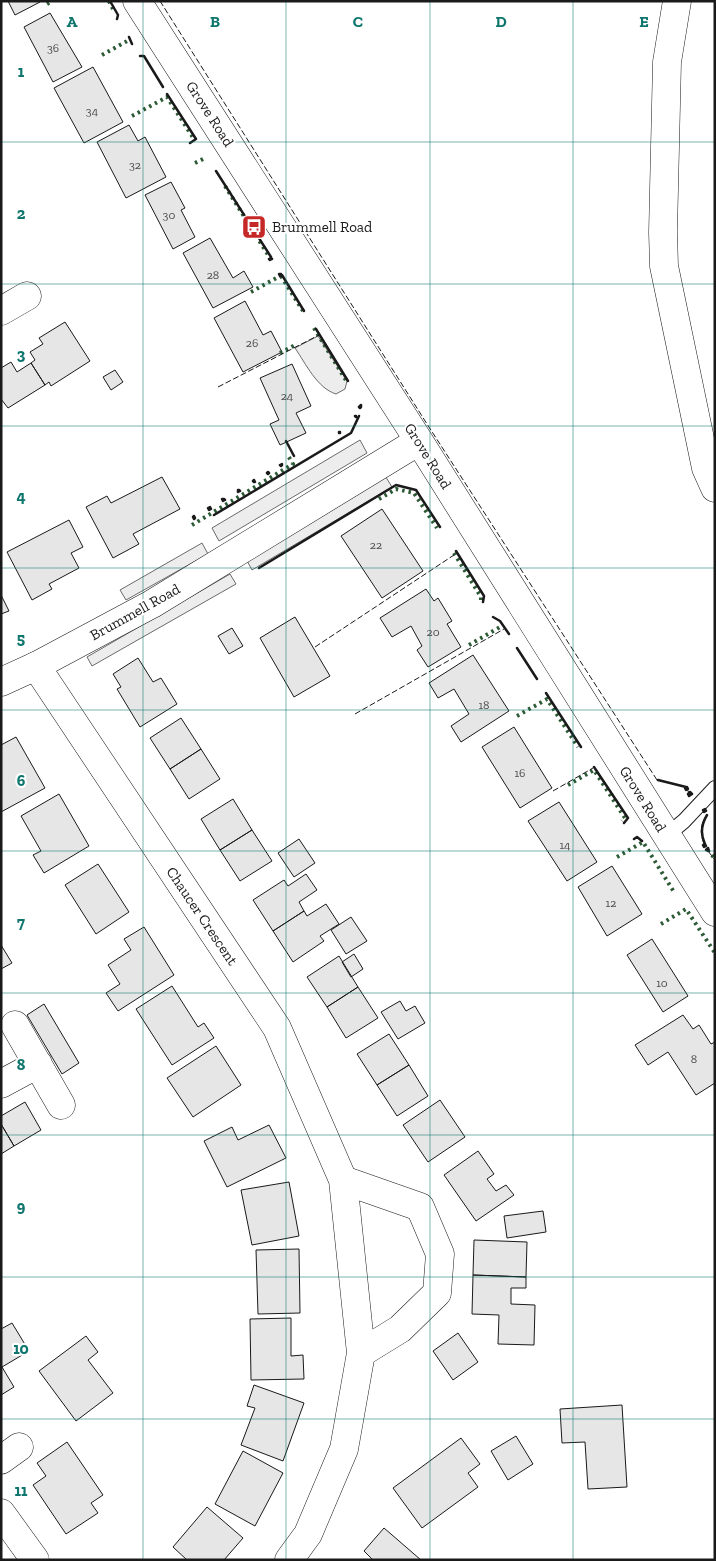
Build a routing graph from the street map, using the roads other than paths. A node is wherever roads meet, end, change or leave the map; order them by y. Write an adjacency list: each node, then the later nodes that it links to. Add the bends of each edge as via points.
1 (137, 1): 5 (street, Grove Road)
2 (677, 1): 6 (street, via 667,62 664,266 706,468)
3 (27, 296): 4 (street)
4 (1, 311)
5 (419, 441): 7 (street, Brummell Road, via 152,604); 10 (street, Grove Road)
6 (715, 488)
7 (36, 666): 8 (street, Brummell Road); 16 (street, Chaucer Crescent, via 277,1028)
8 (1, 682)
9 (710, 792): 10 (lane)
10 (666, 836): 11 (street, Grove Road)
11 (715, 912)
12 (15, 1025): 13 (street)
13 (38, 1064): 14 (street); 15 (street)
14 (1, 1084)
15 (62, 1105)
16 (343, 1180): 17 (street, Chaucer Crescent); 17 (street, via 420,1207 440,1254 437,1293 400,1329)
17 (361, 1353): 20 (street, Chaucer Crescent, via 344,1449 308,1534)
18 (1, 1513): 19 (street)
19 (36, 1560)
20 (289, 1560)

